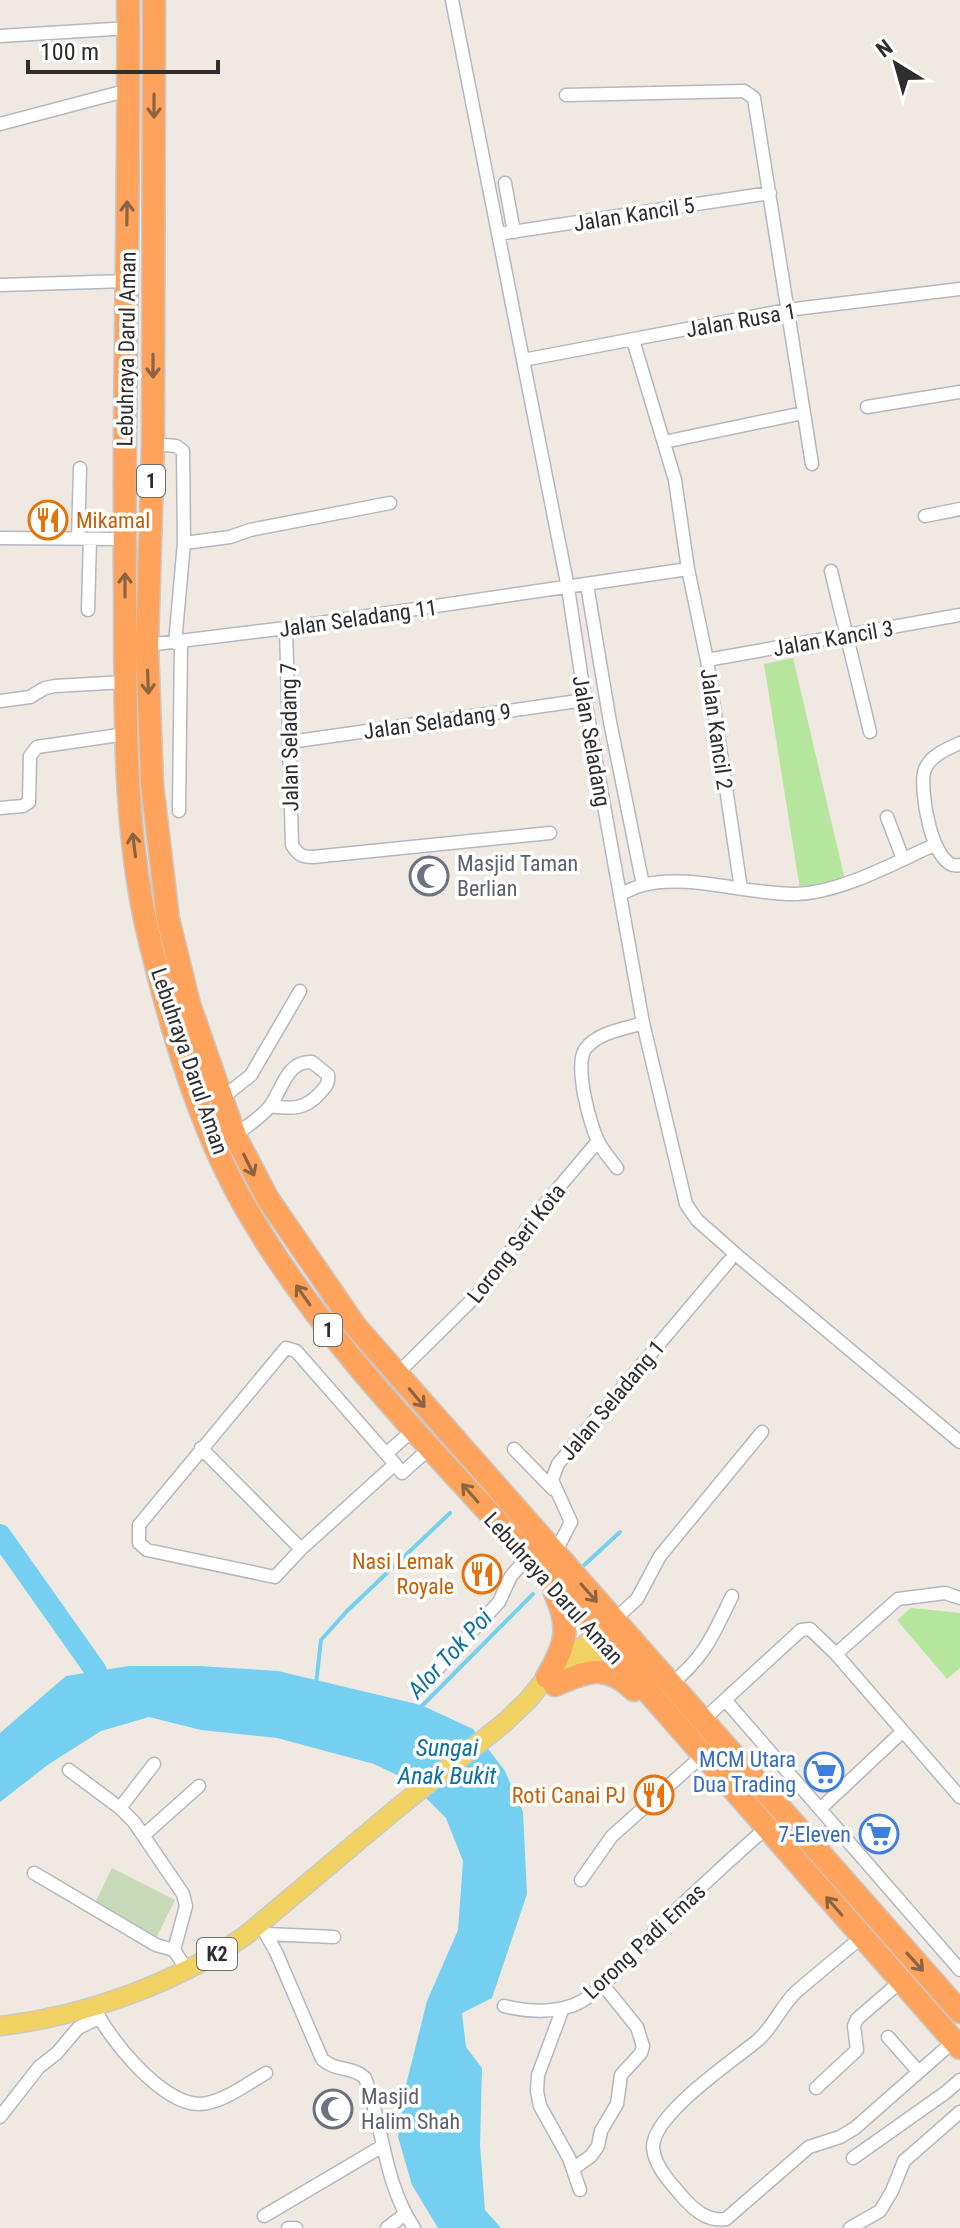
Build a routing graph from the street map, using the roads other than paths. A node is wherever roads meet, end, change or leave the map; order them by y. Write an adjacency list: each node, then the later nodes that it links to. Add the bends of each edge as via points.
1 (128, 0): 4 (highway, Lebuhraya Darul Aman / 1)
2 (154, 0): 23 (highway, Lebuhraya Darul Aman / 1, one-way to 23)
3 (452, 0): 12 (street, Jalan Seladang)
4 (129, 28): 5 (street); 6 (highway, Lebuhraya Darul Aman / 1)
5 (0, 36)
6 (129, 90): 8 (street); 13 (highway, Lebuhraya Darul Aman / 1, one-way to 6)
7 (566, 95): 10 (street, via 750,93 757,106)
8 (0, 124)
9 (505, 183): 11 (street)
10 (770, 193): 11 (street, Jalan Kancil 5); 16 (street)
11 (514, 232): 12 (street, Jalan Kancil 5)
12 (498, 234): 18 (street, Jalan Seladang)
13 (127, 281): 14 (street); 31 (highway, Lebuhraya Darul Aman / 1)
14 (0, 285)
15 (960, 289): 16 (street, Jalan Rusa 1)
16 (787, 310): 17 (street, Jalan Rusa 1); 21 (street)
17 (633, 340): 18 (street, Jalan Rusa 1); 22 (street, Jalan Kancil 2)
18 (523, 360): 36 (street, Jalan Seladang)
19 (960, 392): 20 (street)
20 (867, 407)
21 (803, 413): 22 (street); 24 (street)
22 (664, 442): 33 (street, Jalan Kancil 2)
23 (153, 444): 32 (street, via 183,451); 42 (highway, Lebuhraya Darul Aman / 1)
24 (812, 464)
25 (80, 468): 30 (street)
26 (390, 503): 32 (street)
27 (960, 509): 28 (street)
28 (925, 516)
29 (0, 538): 30 (street)
30 (84, 539): 31 (street); 37 (street)
31 (124, 539): 44 (highway, Lebuhraya Darul Aman / 1, one-way to 31)
32 (184, 543): 41 (street)
33 (688, 569): 35 (street); 43 (street, Jalan Kancil 2)
34 (831, 571): 40 (street)
35 (587, 585): 36 (street); 58 (street)
36 (568, 588): 39 (street, Jalan Seladang 11); 45 (street, Jalan Seladang)
37 (88, 610)
38 (960, 615): 40 (street, Jalan Kancil 3)
39 (286, 628): 41 (street, Jalan Seladang 11); 49 (street, Jalan Seladang 7)
40 (847, 635): 43 (street, Jalan Kancil 3); 47 (street)
41 (178, 643): 42 (street, Jalan Seladang 11); 52 (street)
42 (147, 645): 63 (highway, Lebuhraya Darul Aman / 1, one-way to 63, via 153,797 168,919)
43 (707, 660): 59 (street, Jalan Kancil 2)
44 (125, 682): 46 (street, via 55,686 30,697); 48 (highway, Lebuhraya Darul Aman / 1)
45 (585, 700): 49 (street, Jalan Seladang 9); 60 (street, Jalan Seladang)
46 (0, 701)
47 (870, 732)
48 (126, 734): 51 (street, via 37,747 30,756 29,802); 70 (highway, Lebuhraya Darul Aman / 1, one-way to 48, via 307,1302 247,1210 216,1147 168,1009 146,922 130,819)
49 (290, 742): 54 (street, Jalan Seladang 7, via 292,845 303,857)
50 (960, 743): 55 (street, via 939,753 924,771)
51 (0, 808)
52 (179, 811)
53 (887, 817): 56 (street)
54 (550, 833)
55 (934, 845): 56 (street); 57 (street, via 947,864)
56 (903, 859): 59 (street, via 812,892)
57 (960, 865)
58 (643, 885): 59 (street, via 668,882); 60 (street)
59 (741, 889)
60 (620, 894): 62 (street, Jalan Seladang)
61 (300, 991): 63 (street, via 251,1075)
62 (643, 1023): 66 (street, via 603,1035 583,1051 582,1078); 72 (street, Jalan Seladang, via 691,1212)
63 (221, 1099): 65 (highway, Lebuhraya Darul Aman / 1)
64 (270, 1106): 64 (street, via 299,1064 312,1062 328,1075 327,1085 308,1104); 65 (street)
65 (235, 1136): 69 (highway, Lebuhraya Darul Aman / 1, one-way to 69, via 304,1255)
66 (598, 1141): 67 (street); 69 (street, Lorong Seri Kota, via 485,1287)
67 (617, 1168)
68 (729, 1261): 78 (street, Jalan Seladang 1, via 558,1464)
69 (397, 1374): 80 (highway, Lebuhraya Darul Aman / 1, one-way to 80)
70 (414, 1429): 74 (highway, Lebuhraya Darul Aman / 1); 76 (street)
71 (762, 1432): 85 (street, via 660,1556 637,1599)
72 (960, 1442)
73 (201, 1448): 76 (street, via 282,1352 291,1348); 79 (street); 79 (street, via 139,1525 139,1543 147,1550 275,1577)
74 (430, 1448): 77 (street); 81 (highway, Lebuhraya Darul Aman / 1, one-way to 74)
75 (514, 1449): 78 (street)
76 (386, 1454): 77 (street)
77 (399, 1468): 79 (street)
78 (554, 1489): 80 (street, Jalan Seladang 1, via 571,1522)
79 (301, 1549)
80 (555, 1553): 85 (highway, Lebuhraya Darul Aman / 1, one-way to 85)
81 (528, 1557): 82 (highway, Lebuhraya Darul Aman / 1); 89 (street, via 499,1602)
82 (548, 1577): 85 (highway, Lebuhraya Darul Aman / 1); 87 (highway, via 565,1616)
83 (732, 1596): 88 (street, via 701,1656)
84 (960, 1598): 86 (street, via 945,1593 898,1599)
85 (610, 1633): 87 (main road, K2); 88 (highway, Lebuhraya Darul Aman / 1); 91 (highway, Lebuhraya Darul Aman / 1)
86 (836, 1654): 90 (street, via 805,1628); 93 (street)
87 (551, 1681): 91 (highway, via 592,1670 608,1673 622,1678); 105 (main road, K2, via 395,1810)
88 (670, 1685): 92 (highway, Lebuhraya Darul Aman / 1)
89 (420, 1688)
90 (726, 1701): 92 (street); 100 (street)
91 (664, 1713): 94 (highway, Lebuhraya Darul Aman / 1)
92 (702, 1721): 114 (highway, Lebuhraya Darul Aman / 1, one-way to 114)
93 (902, 1732): 98 (street); 100 (street)
94 (702, 1756): 101 (highway, Lebuhraya Darul Aman / 1); 104 (street, via 612,1836)
95 (154, 1764): 99 (street)
96 (69, 1770): 99 (street)
97 (199, 1786): 102 (street)
98 (957, 1787)
99 (120, 1808): 102 (street)
100 (820, 1809): 110 (street)
101 (766, 1828): 107 (highway, Lebuhraya Darul Aman / 1, one-way to 101); 112 (street, Lorong Padi Emas)
102 (144, 1835): 108 (street, via 185,1899)
103 (34, 1873): 108 (street, via 156,1945)
104 (581, 1880)
105 (264, 1929): 106 (street); 109 (main road, K2); 126 (street, via 322,2059 365,2078)
106 (334, 1937)
107 (862, 1937): 111 (highway, Lebuhraya Darul Aman / 1); 120 (street, via 788,2000 763,2036 670,2115 655,2138 655,2155 683,2197 704,2216 726,2219 809,2147 847,2133)
108 (174, 1950): 109 (street)
109 (187, 1970): 116 (main road, K2)
110 (960, 1970)
111 (901, 1981): 119 (highway, Lebuhraya Darul Aman / 1); 123 (street, via 857,2019 857,2050)
112 (603, 1985): 115 (street, Lorong Padi Emas); 128 (street, via 637,2027 643,2046 621,2075 617,2104 598,2146)
113 (504, 2006): 115 (street, Lorong Padi Emas)
114 (958, 2006)
115 (563, 2008): 128 (street, via 537,2091)
116 (96, 2012): 117 (main road, K2); 121 (street, via 128,2056 162,2088 190,2103 220,2098); 125 (street, via 39,2067)
117 (0, 2026)
118 (888, 2037): 120 (street)
119 (957, 2044): 120 (street)
120 (918, 2071)
121 (266, 2073)
122 (960, 2080): 127 (street)
123 (816, 2088)
124 (960, 2112): 136 (street, via 904,2161 880,2211)
125 (0, 2117)
126 (381, 2147): 130 (street); 131 (street)
127 (853, 2158)
128 (574, 2168): 129 (street)
129 (580, 2190)
130 (405, 2214): 134 (street); 135 (street)
131 (264, 2216)
132 (288, 2228): 133 (street)
133 (296, 2228)
134 (387, 2228)
135 (414, 2228)
136 (850, 2228)

